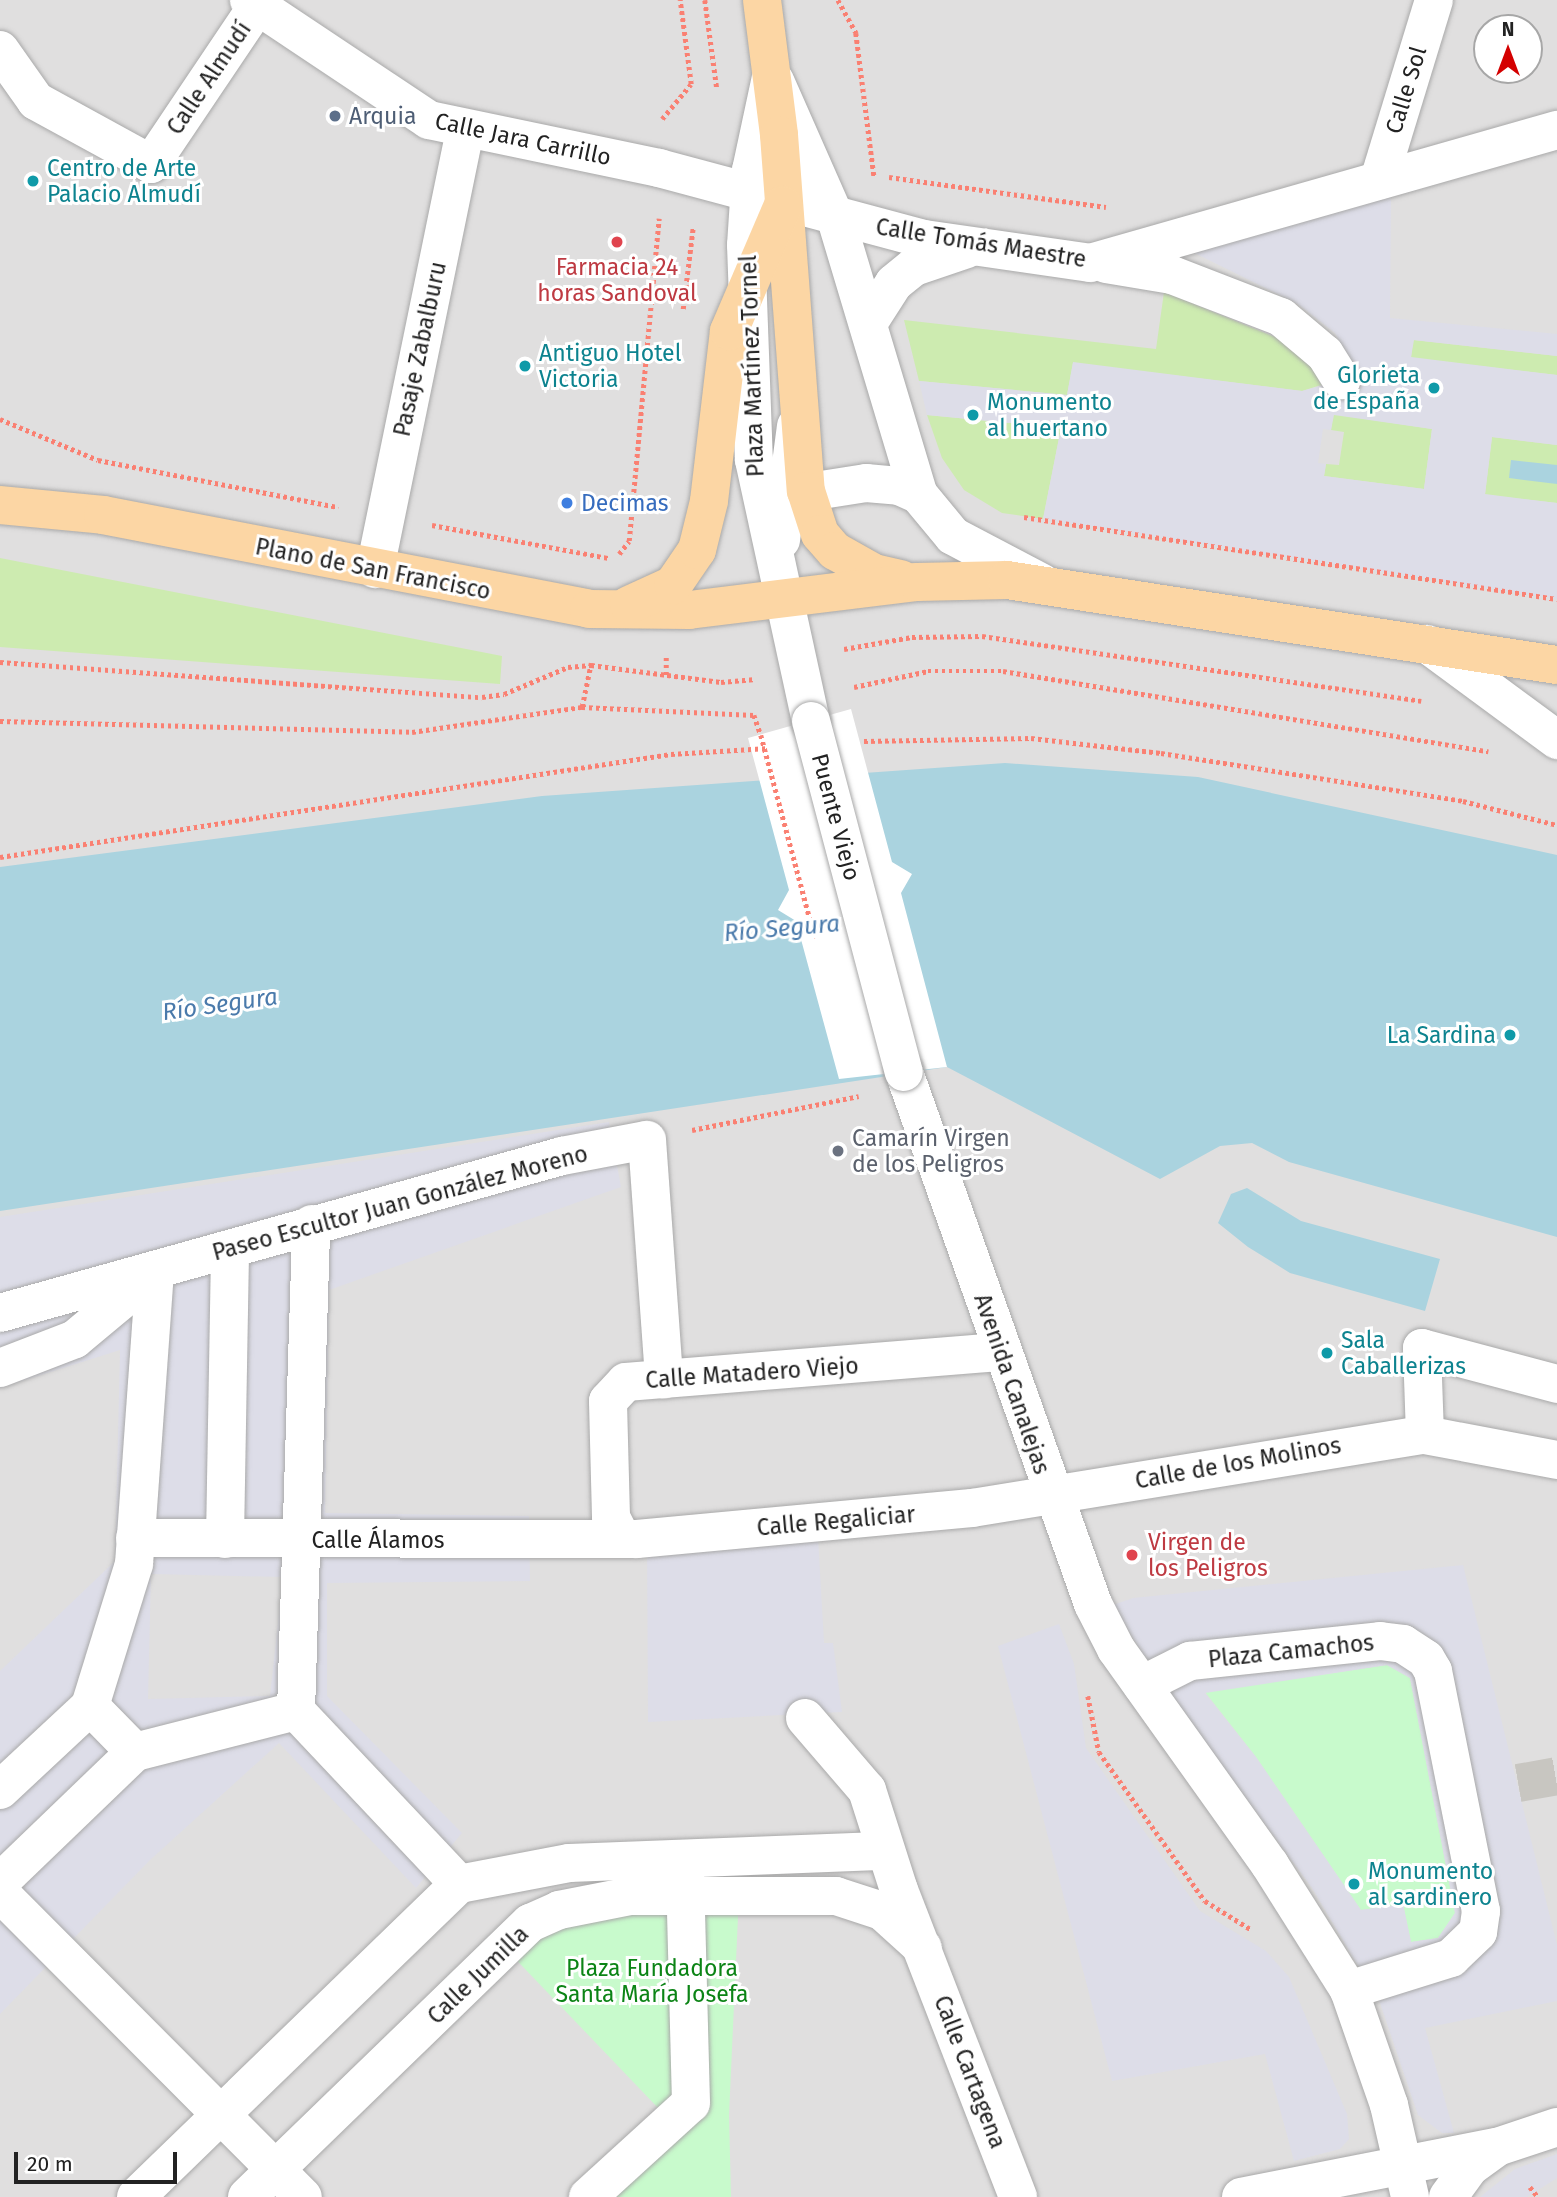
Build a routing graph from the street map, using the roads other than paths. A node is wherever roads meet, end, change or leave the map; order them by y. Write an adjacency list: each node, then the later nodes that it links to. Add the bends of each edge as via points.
1 (762, 0): 5 (main road, Plaza Martínez Tornel)
2 (1434, 0): 8 (street, Calle Sol)
3 (253, 3): 4 (street, Calle Almudí, via 151,164 36,101); 6 (street, Calle Jara Carrillo, via 429,120)
4 (0, 50)
5 (771, 74): 9 (main road, Plaza Martínez Tornel); 10 (street)
6 (465, 128): 9 (street, Calle Jara Carrillo, via 659,168); 22 (street, Pasaje Zabalburu)
7 (1557, 130): 8 (street, Calle Tomás Maestre)
8 (1379, 180): 12 (street, Calle Tomás Maestre)
9 (767, 199): 10 (street, Calle Tomás Maestre); 13 (main road); 18 (main road, Plaza Martínez Tornel, via 799,409)
10 (836, 219): 11 (street, Calle Tomás Maestre); 14 (street)
11 (976, 247): 12 (street, Calle Tomás Maestre); 14 (street, via 914,267 894,283)
12 (1090, 263): 15 (street, via 1172,275 1281,317 1325,354)
13 (747, 278): 21 (street, Plaza Martínez Tornel, via 754,460); 26 (main road, via 729,331 709,501 697,550 667,589)
14 (869, 321): 17 (street)
15 (1341, 380)
16 (0, 484): 20 (main road, Plano de San Francisco)
17 (919, 495): 18 (street, via 884,483); 24 (street, via 933,516 974,551)
18 (794, 496): 21 (street, Plaza Martínez Tornel); 23 (main road, Plaza Martínez Tornel, via 835,551 874,573); 25 (street, Plaza Martínez Tornel)
19 (0, 505): 20 (main road, Plano de San Francisco)
20 (137, 522): 22 (main road, Plano de San Francisco)
21 (766, 536): 25 (street, Plaza Martínez Tornel)
22 (375, 569): 26 (main road, Plano de San Francisco)
23 (917, 582): 24 (main road, via 1007,580); 25 (main road)
24 (1054, 588): 27 (main road)
25 (782, 601): 26 (main road); 30 (street, Puente Viejo, bridge)
26 (610, 611)
27 (1427, 643): 28 (main road); 29 (street)
28 (1557, 665)
29 (1557, 740)
30 (904, 1072): 35 (street, Avenida Canalejas)
31 (311, 1224): 32 (street, Paseo Escultor Juan González Moreno); 37 (street, Paseo Escultor Juan González Moreno, via 562,1156 646,1140); 45 (street)
32 (230, 1249): 33 (street, Paseo Escultor Juan González Moreno); 44 (street)
33 (155, 1272): 34 (street, Paseo Escultor Juan González Moreno); 36 (street, Paseo Escultor Juan González Moreno, via 75,1339); 43 (street)
34 (0, 1313)
35 (1002, 1352): 37 (street, Calle Matadero Viejo); 41 (street, Avenida Canalejas)
36 (0, 1368)
37 (664, 1380): 42 (street, Calle Matadero Viejo, via 626,1382 608,1401 611,1517)
38 (1557, 1384): 39 (street, via 1422,1348)
39 (1425, 1434): 40 (street, Calle de los Molinos); 41 (street, Calle de los Molinos)
40 (1557, 1460)
41 (1051, 1494): 42 (street, Calle Regaliciar, via 972,1508); 46 (street, Avenida Canalejas, via 1093,1604)
42 (621, 1537): 45 (street, Calle Álamos)
43 (135, 1538): 44 (street, Calle Álamos); 47 (street, via 134,1564)
44 (225, 1539): 45 (street, Calle Álamos)
45 (301, 1539): 48 (street)
46 (1142, 1685): 59 (street, via 1270,1865); 59 (street, Plaza Camachos, via 1191,1661 1380,1641 1410,1646 1426,1659 1433,1671 1481,1911 1478,1932 1451,1958)
47 (90, 1706): 50 (street); 51 (street)
48 (296, 1711): 50 (street); 55 (street)
49 (805, 1718): 52 (street, Calle Cartagena, via 867,1790)
50 (135, 1752): 54 (street)
51 (0, 1790)
52 (886, 1851): 53 (street); 58 (street, Calle Cartagena)
53 (686, 1855): 55 (street, via 569,1863); 57 (street)
54 (0, 1882)
55 (459, 1884): 60 (street)
56 (0, 1893): 60 (street)
57 (684, 1896): 58 (street, Calle Jumilla, via 806,1895 862,1901 902,1924); 63 (street, Calle Jumilla, via 597,1900 530,1923); 68 (street, via 691,2103)
58 (923, 1948): 69 (street, Calle Cartagena)
59 (1349, 1990): 64 (street, via 1378,2067)
60 (222, 2115): 63 (street); 65 (street)
61 (1557, 2127): 62 (street)
62 (1497, 2147): 64 (street); 71 (street, via 1470,2167)
63 (276, 2170): 66 (street, Calle Jumilla); 67 (street)
64 (1406, 2181): 70 (street)
65 (136, 2197)
66 (247, 2197)
67 (303, 2197)
68 (588, 2197)
69 (1018, 2197)
70 (1241, 2197)
71 (1448, 2197)

